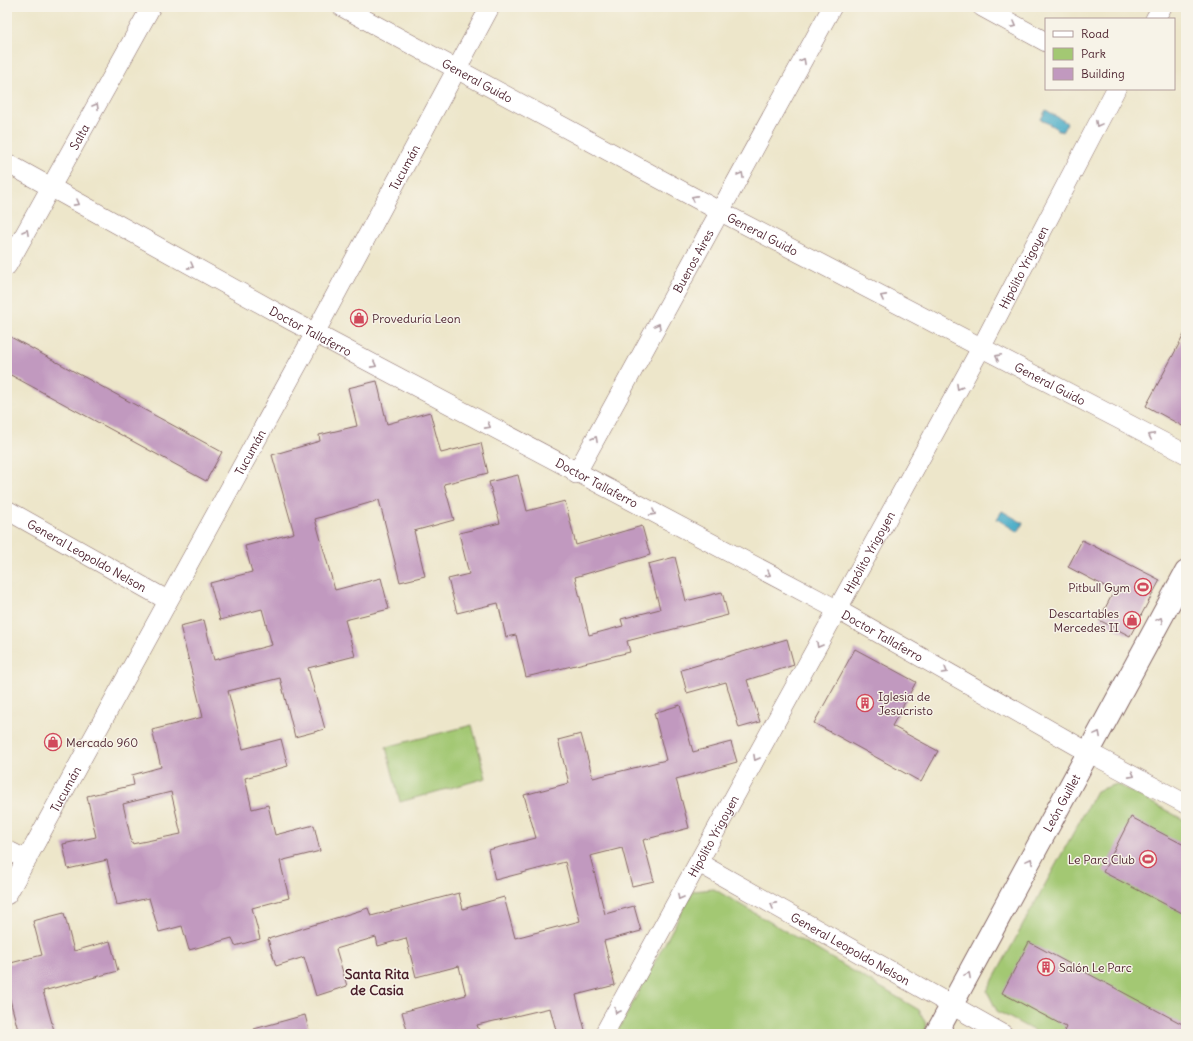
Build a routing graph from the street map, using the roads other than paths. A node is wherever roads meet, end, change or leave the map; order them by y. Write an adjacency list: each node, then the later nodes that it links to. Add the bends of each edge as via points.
1 (151, 7): 12 (street, Salta, one-way to 1)
2 (342, 7): 9 (street, General Guido)
3 (490, 7): 9 (street, Tucumán)
4 (832, 7): 13 (street, Buenos Aires, one-way to 4)
5 (982, 7): 8 (street, one-way to 8)
6 (1162, 7): 7 (street)
7 (1156, 18)
8 (1045, 41)
9 (457, 70): 13 (street, General Guido, one-way to 9); 15 (street, Tucumán)
10 (1115, 90): 16 (street, Hipólito Yrigoyen, one-way to 16)
11 (7, 163): 12 (street, Doctor Tallaferro)
12 (50, 188): 14 (street, Salta, one-way to 12); 15 (street, Doctor Tallaferro, one-way to 15)
13 (721, 212): 16 (street, General Guido, one-way to 13); 18 (street, Buenos Aires, one-way to 13)
14 (7, 266)
15 (315, 333): 18 (street, Doctor Tallaferro, one-way to 18); 21 (street, Tucumán)
16 (981, 348): 17 (street, General Guido, one-way to 16); 22 (street, Hipólito Yrigoyen, one-way to 22)
17 (1186, 454)
18 (576, 474): 22 (street, Doctor Tallaferro, one-way to 22)
19 (7, 510): 21 (street, General Leopoldo Nelson)
20 (1186, 572): 23 (street, León Guillet, one-way to 20)
21 (167, 600): 26 (street, Tucumán)
22 (838, 610): 23 (street, Doctor Tallaferro, one-way to 23); 27 (street, Hipólito Yrigoyen, one-way to 27)
23 (1088, 752): 24 (street, Doctor Tallaferro, one-way to 24); 29 (street, León Guillet, one-way to 23)
24 (1186, 804)
25 (7, 850): 26 (street)
26 (27, 860): 28 (street, Tucumán)
27 (699, 863): 29 (street, General Leopoldo Nelson, one-way to 27); 30 (street, Hipólito Yrigoyen, one-way to 30)
28 (7, 896)
29 (951, 1006): 31 (street, León Guillet); 32 (street, General Leopoldo Nelson)
30 (604, 1034)
31 (936, 1034)
32 (1002, 1034)

